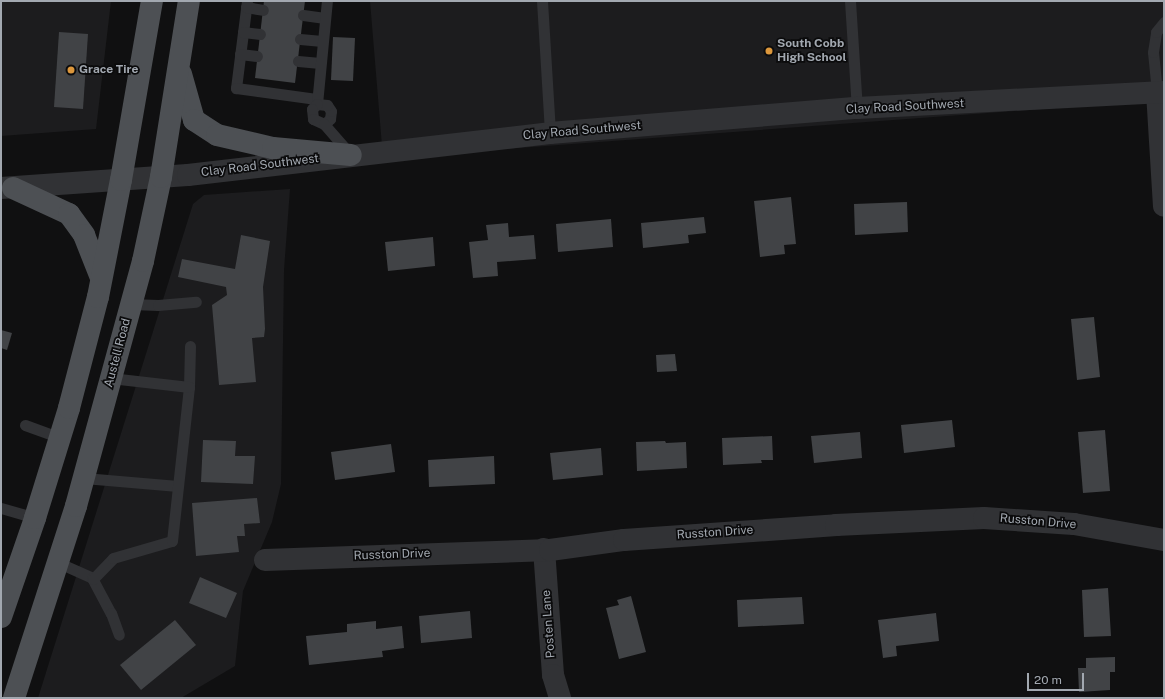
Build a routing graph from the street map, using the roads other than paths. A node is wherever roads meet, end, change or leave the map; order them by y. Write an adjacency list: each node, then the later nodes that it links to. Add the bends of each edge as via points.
1 (152, 1): 26 (main road)
2 (189, 1): 19 (main road, Austell Road)
3 (327, 1): 9 (lane)
4 (542, 1): 23 (lane)
5 (850, 1): 22 (lane)
6 (247, 4): 7 (lane); 11 (lane)
7 (263, 10)
8 (303, 15): 9 (lane)
9 (325, 18): 14 (lane)
10 (1164, 22): 20 (lane, via 1156,32 1153,52)
11 (243, 32): 12 (lane); 15 (lane)
12 (260, 34)
13 (300, 39): 14 (lane)
14 (322, 41): 18 (lane)
15 (240, 54): 16 (lane); 21 (lane, via 236,88)
16 (257, 56)
17 (298, 61): 18 (lane)
18 (320, 63): 21 (lane)
19 (179, 69): 24 (main road, via 194,120 217,135 273,148); 25 (main road, Austell Road)
20 (1160, 92): 22 (street, Clay Road Southwest); 28 (street)
21 (317, 101): 24 (lane, via 312,108 313,119 324,124)
22 (857, 108): 23 (street, Clay Road Southwest)
23 (550, 133): 24 (street, Clay Road Southwest)
24 (351, 155): 25 (street, Clay Road Southwest)
25 (161, 177): 26 (street, Clay Road Southwest); 31 (main road, Austell Road)
26 (121, 180): 27 (street, Clay Road Southwest); 29 (main road)
27 (7, 188): 29 (main road, via 69,214 84,235)
28 (1164, 206)
29 (101, 279): 36 (main road)
30 (196, 302): 31 (lane)
31 (131, 304): 33 (main road, Austell Road)
32 (190, 346): 34 (lane)
33 (111, 378): 34 (lane); 37 (main road, Austell Road)
34 (189, 387): 38 (lane)
35 (25, 425): 36 (lane)
36 (60, 438): 40 (main road)
37 (84, 478): 38 (lane); 44 (main road, Austell Road)
38 (178, 486): 45 (lane, via 172,541 113,558)
39 (1, 508): 40 (lane)
40 (36, 518): 46 (main road)
41 (1164, 540): 42 (street, Russton Drive, via 1074,524 984,518 828,525 624,540)
42 (544, 549): 43 (street, Russton Drive); 49 (street, Posten Lane, via 552,675)
43 (265, 560)
44 (59, 563): 45 (lane); 48 (main road, Austell Road)
45 (93, 579): 47 (lane, via 111,613)
46 (1, 617)
47 (119, 635)
48 (14, 698)
49 (560, 698)

